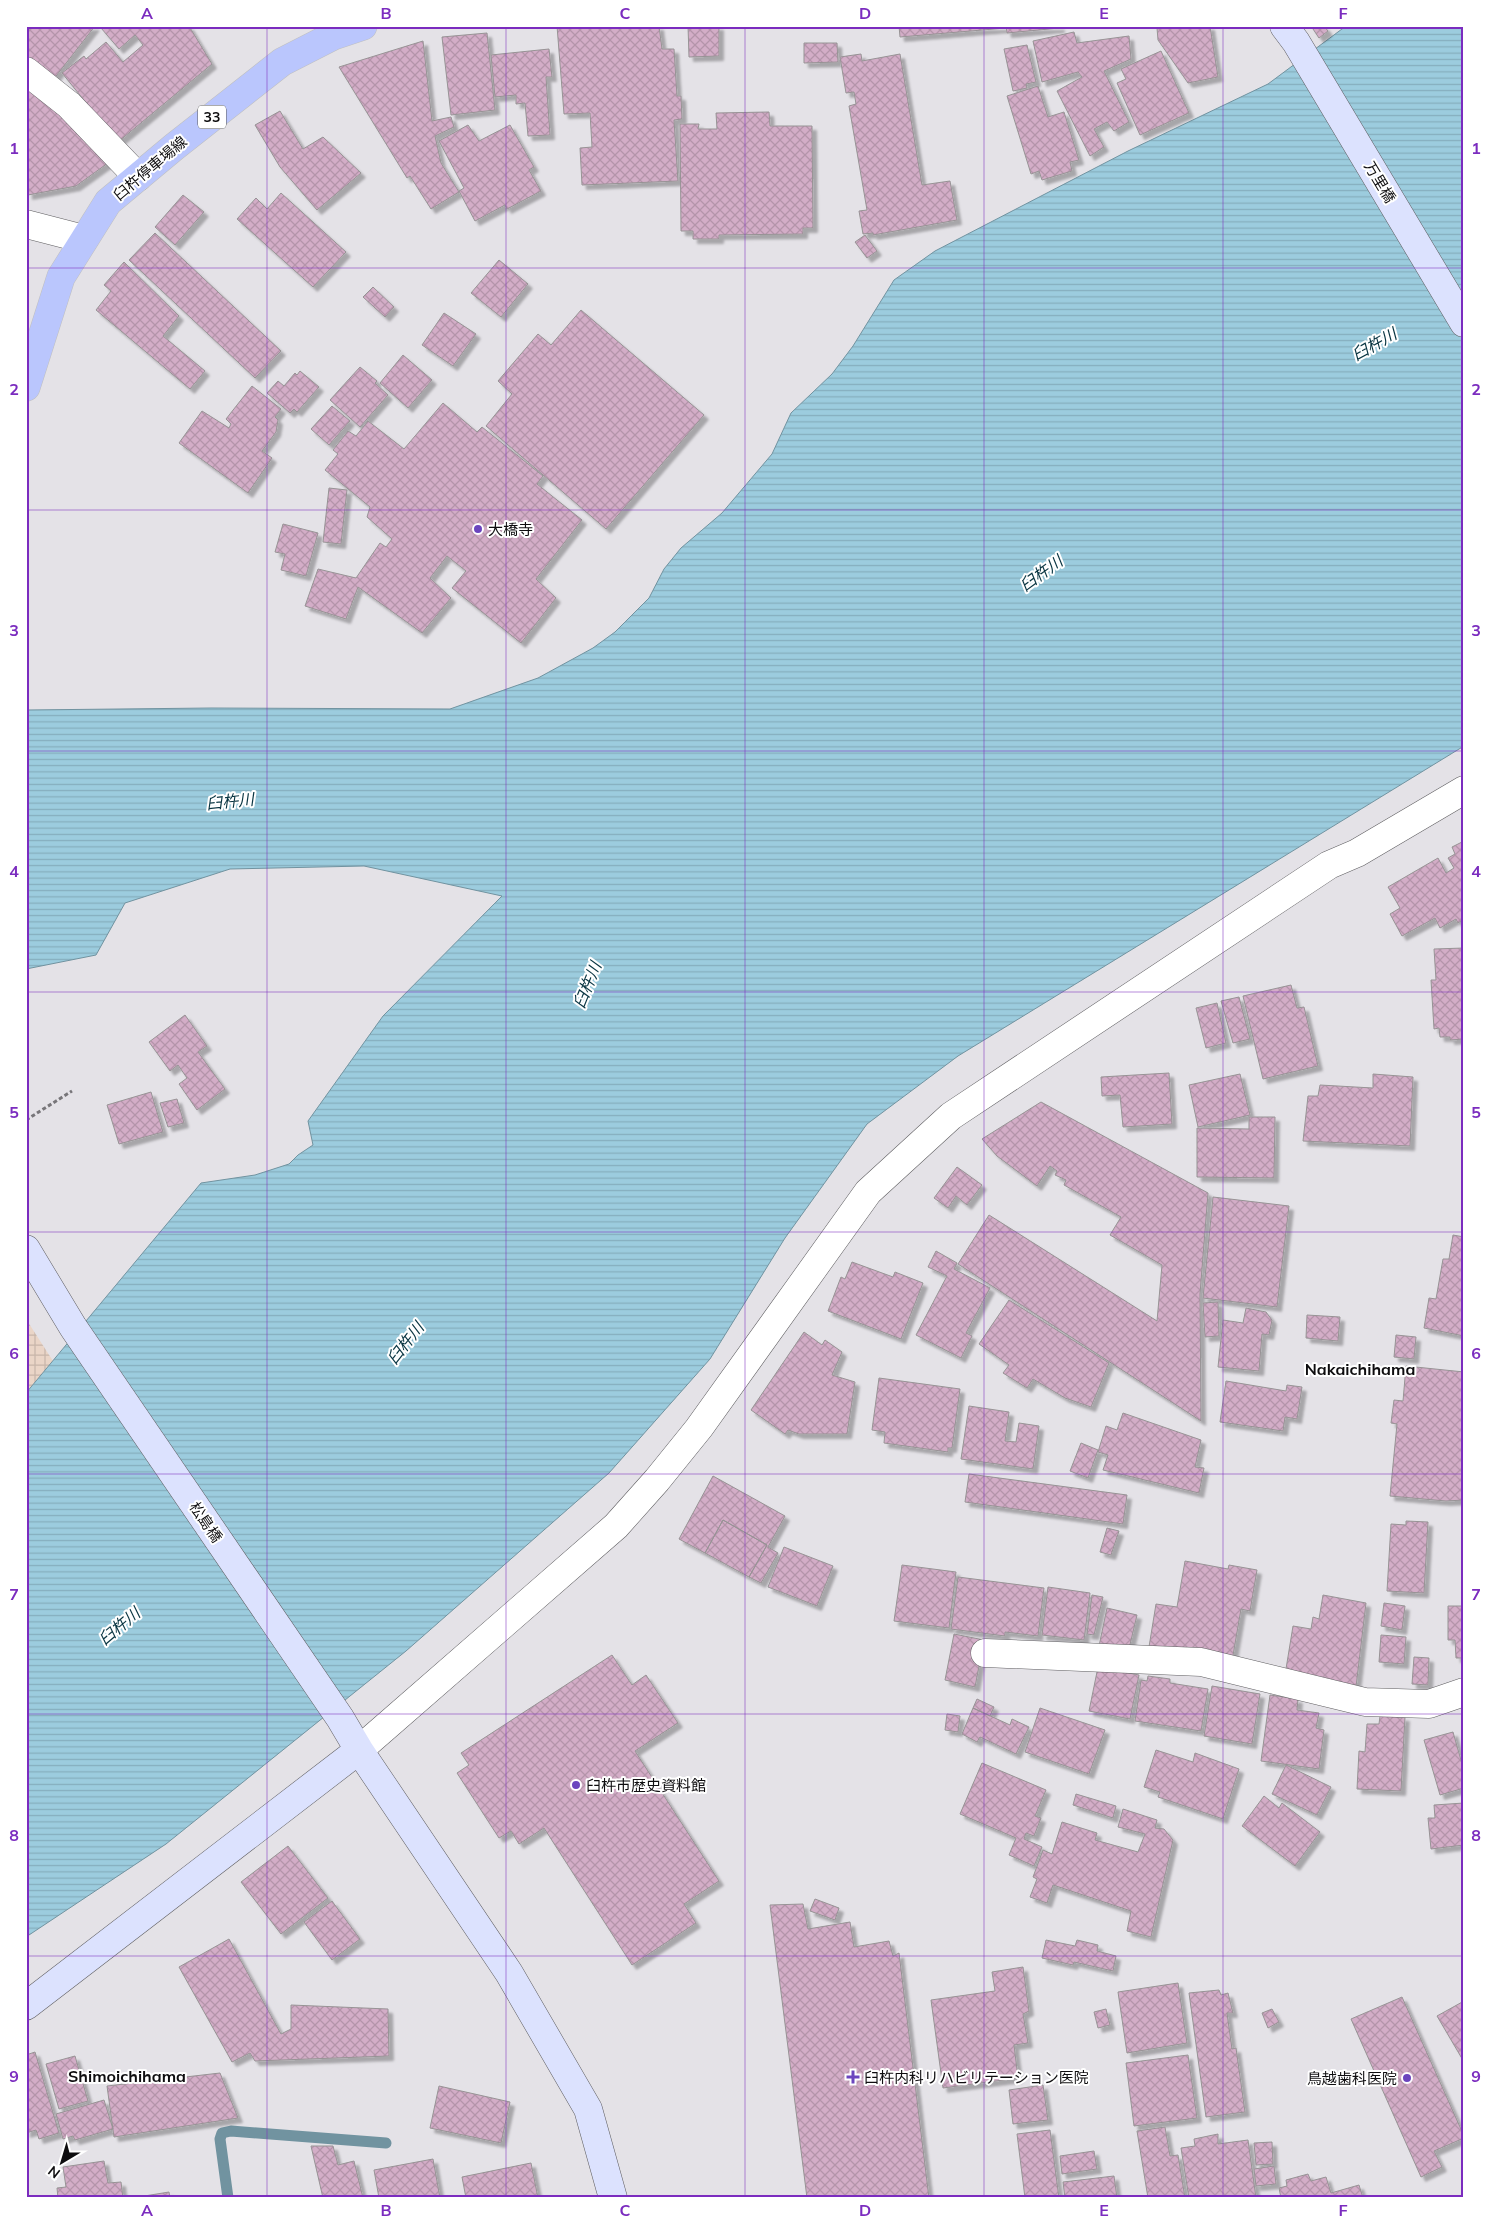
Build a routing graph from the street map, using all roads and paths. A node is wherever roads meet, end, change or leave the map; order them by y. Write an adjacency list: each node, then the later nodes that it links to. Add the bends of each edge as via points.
1 (363, 26): 4 (main road, 臼杵停車場線 / 33, via 333,36 282,62)
2 (1290, 34): 7 (street, 万里橋)
3 (26, 71): 4 (street, via 69,105)
4 (138, 177): 6 (main road, 臼杵停車場線 / 33, via 108,202)
5 (26, 224): 6 (street)
6 (84, 239): 8 (main road, 臼杵停車場線 / 33, via 61,277)
7 (1464, 323)
8 (26, 387)
9 (1464, 790): 15 (street, via 1357,853 1330,865 950,1116 868,1192 698,1428 658,1480 616,1526)
10 (72, 1091): 11 (path)
11 (26, 1120)
12 (26, 1249): 15 (street, 松島橋, via 72,1327)
13 (985, 1653): 14 (street, via 1201,1662 1364,1702 1429,1704)
14 (1464, 1692)
15 (359, 1750): 16 (street); 17 (street, 松島橋, via 509,1973 588,2109)
16 (26, 2006)
17 (613, 2198)

